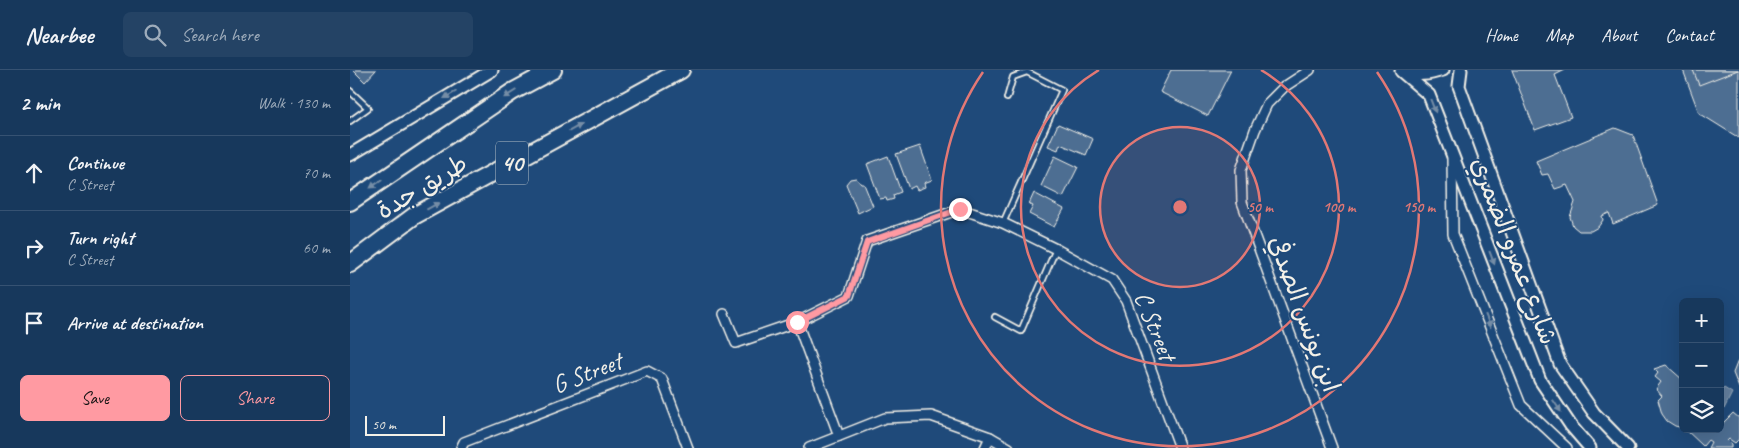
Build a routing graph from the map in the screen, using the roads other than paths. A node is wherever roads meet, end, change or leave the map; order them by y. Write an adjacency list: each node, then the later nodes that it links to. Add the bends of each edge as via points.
1 (492, 70): 11 (street, one-way to 11)
2 (553, 70): 13 (highway, طريق جدة / 40, one-way to 13, via 512,92)
3 (680, 70): 14 (highway, طريق جدة / 40, one-way to 3)
4 (1310, 70): 30 (street, ابن يونس الصدفي, via 1284,87 1267,104 1241,170 1242,202)
5 (1442, 70): 7 (street, via 1429,75)
6 (1461, 70): 33 (street, شارع عمرو الضمري, via 1459,86 1560,364 1594,413)
7 (1400, 71): 12 (street, شارع عمرو الضمري, one-way to 12, via 1429,95)
8 (350, 91): 10 (lane, via 368,108)
9 (1007, 98): 15 (lane, via 1014,78 1027,72 1062,90)
10 (350, 121)
11 (350, 155)
12 (1452, 157): 31 (street, one-way to 31, via 1453,234 1456,243 1521,405); 32 (street, شارع عمرو الضمري, one-way to 32, via 1540,380)
13 (350, 202)
14 (414, 216): 17 (highway, طريق جدة / 40); 18 (highway)
15 (1003, 223): 16 (street, C Street); 21 (street, C Street, via 960,209 867,242 849,296)
16 (1056, 249): 20 (lane, via 1021,331); 29 (street, C Street, via 1112,280 1126,302)
17 (350, 264)
18 (350, 272)
19 (724, 314): 21 (street, C Street, via 736,343)
20 (995, 317)
21 (797, 322): 22 (street)
22 (839, 436): 23 (street, via 885,418 930,416); 26 (street)
23 (990, 437): 27 (street); 28 (street)
24 (461, 448): 25 (street, G Street, via 464,442 647,371 662,379)
25 (688, 448)
26 (809, 448)
27 (985, 448)
28 (1010, 448)
29 (1180, 448)
30 (1332, 448)
31 (1567, 448)
32 (1590, 448)
33 (1628, 448)

